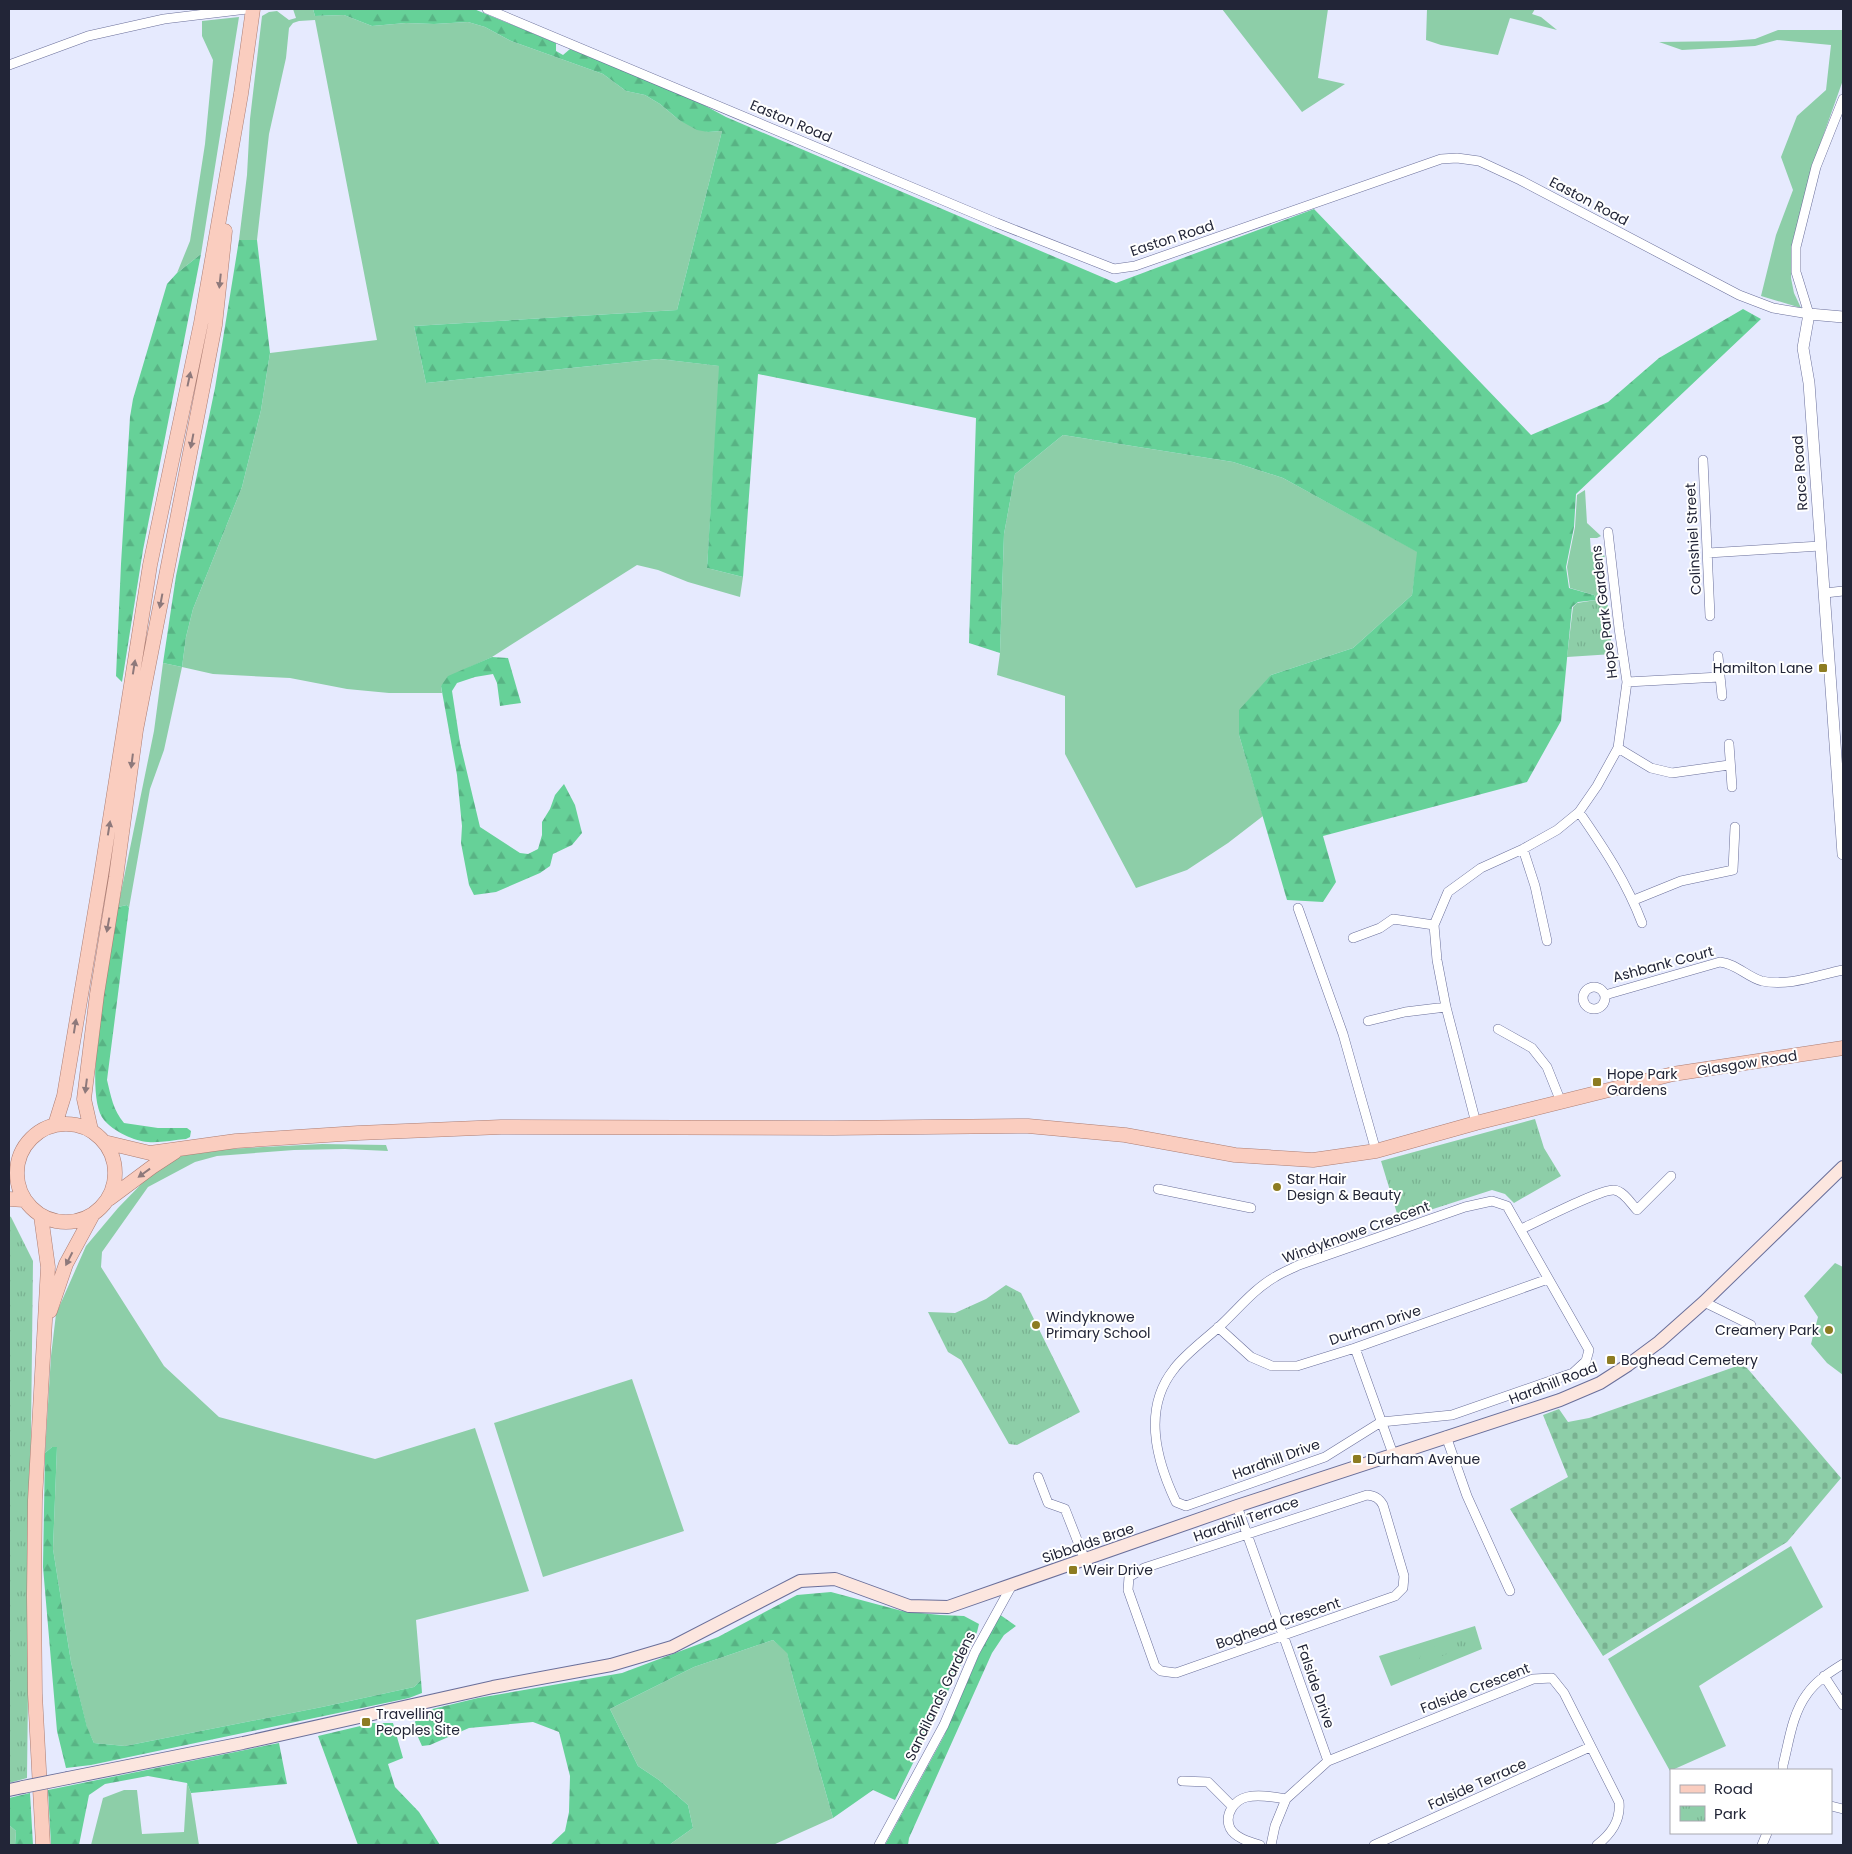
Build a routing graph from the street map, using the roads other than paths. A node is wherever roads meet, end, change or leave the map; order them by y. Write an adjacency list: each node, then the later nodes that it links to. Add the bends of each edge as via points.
1 (487, 9): 6 (street, Easton Road, via 1114,269 1135,266 1442,160 1457,158 1479,161 1520,180 1739,295 1773,308)
2 (248, 11): 3 (street, via 164,19 88,36); 4 (main road)
3 (9, 66)
4 (241, 94): 42 (main road, one-way to 4, via 64,1096 150,565 201,323); 43 (main road, one-way to 43, via 215,325 136,730 96,994 84,1099)
5 (1843, 99): 6 (street, Race Road, via 1816,167 1796,247 1796,272)
6 (1809, 314): 7 (street); 10 (street, Race Road, via 1803,348 1809,383)
7 (1843, 316)
8 (1703, 460): 11 (street, Colinshiel Street)
9 (1608, 532): 17 (street, Hope Park Gardens)
10 (1820, 546): 11 (street); 13 (street, Race Road)
11 (1708, 554): 14 (street, Colinshiel Street)
12 (1843, 591): 13 (street)
13 (1825, 593): 24 (street, Race Road)
14 (1710, 616)
15 (1718, 656): 16 (street)
16 (1720, 677): 17 (street); 18 (street)
17 (1627, 682): 20 (street, Hope Park Gardens)
18 (1722, 696)
19 (1729, 744): 21 (street)
20 (1618, 748): 21 (street, via 1651,768 1672,773); 23 (street, Hope Park Gardens)
21 (1729, 765): 22 (street)
22 (1732, 787)
23 (1579, 812): 26 (street, Hope Park Gardens, via 1557,830); 28 (street, via 1609,855)
24 (1842, 821): 27 (street, Race Road)
25 (1735, 827): 28 (street, via 1733,870 1681,882)
26 (1524, 849): 31 (street, Hope Park Gardens, via 1480,868 1448,892); 33 (street)
27 (1843, 854)
28 (1634, 900): 30 (street)
29 (1298, 908): 46 (street, via 1343,1034)
30 (1642, 923)
31 (1434, 925): 32 (street, via 1393,918 1380,928); 36 (street, Hope Park Gardens)
32 (1353, 938)
33 (1547, 941)
34 (1843, 970): 35 (street, Ashbank Court, via 1778,983 1760,980 1730,963 1720,962)
35 (1605, 995)
36 (1446, 1007): 37 (street); 41 (street, Hope Park Gardens)
37 (1368, 1021)
38 (1498, 1028): 40 (street, via 1532,1048 1547,1067)
39 (1843, 1048): 40 (main road, Glasgow Road, via 1673,1074)
40 (1562, 1102): 41 (main road, Glasgow Road)
41 (1476, 1123): 46 (main road, Glasgow Road)
42 (55, 1125): 43 (main road, via 72,1124); 47 (main road, via 37,1133)
43 (91, 1130): 44 (main road)
44 (104, 1142): 45 (main road, Glasgow Road, via 150,1153); 52 (main road, via 113,1157 116,1172)
45 (180, 1149): 46 (main road, Glasgow Road, via 236,1141 501,1127 1028,1126 1125,1135 1235,1155 1277,1159 1314,1160); 52 (main road, one-way to 52)
46 (1376, 1151)
47 (14, 1161): 53 (main road, via 17,1184)
48 (1843, 1167): 59 (main road, Hardhill Road)
49 (1671, 1176): 57 (street, via 1636,1210 1623,1194 1614,1190)
50 (1158, 1189): 54 (street)
51 (9, 1199): 53 (main road)
52 (108, 1199): 56 (main road)
53 (24, 1200): 55 (main road)
54 (1251, 1208)
55 (41, 1216): 56 (main road, via 66,1223); 62 (main road, via 48,1267)
56 (92, 1216): 62 (main road, one-way to 62, via 66,1264)
57 (1520, 1229): 58 (street, Windyknowe Crescent); 61 (street, Windyknowe Crescent, via 1507,1206 1492,1201 1465,1206 1299,1265 1274,1277)
58 (1548, 1278): 63 (street, Durham Drive); 64 (street, Windyknowe Crescent)
59 (1704, 1302): 60 (street); 66 (main road, Hardhill Road, via 1659,1342 1600,1383 1560,1400)
60 (1751, 1325)
61 (1218, 1327): 63 (street, Durham Drive, via 1251,1358 1272,1366 1297,1366); 70 (street, Windyknowe Crescent, via 1174,1368 1164,1384 1154,1417 1162,1466 1176,1502)
62 (44, 1328): 88 (main road, via 35,1500 34,1596)
63 (1355, 1348): 65 (street)
64 (1589, 1350): 65 (street, Hardhill Drive, via 1586,1361 1573,1373 1452,1415)
65 (1381, 1422): 67 (street); 70 (street, Hardhill Drive, via 1326,1457)
66 (1446, 1436): 67 (main road, Hardhill Road); 76 (street, via 1467,1496)
67 (1393, 1454): 71 (main road, Hardhill Road)
68 (1038, 1477): 73 (street, via 1048,1503 1065,1509)
69 (1374, 1496): 72 (street, Hardhill Terrace, via 1367,1494); 77 (street, Boghead Crescent, via 1383,1505 1404,1576 1403,1588 1395,1596)
70 (1186, 1506)
71 (1237, 1506): 72 (street, Falside Drive); 73 (main road, Sibbalds Brae)
72 (1248, 1533): 74 (street, Hardhill Terrace, via 1144,1568); 77 (street, Falside Drive)
73 (1085, 1560): 75 (main road, Sibbalds Brae)
74 (1129, 1577): 77 (street, Boghead Crescent, via 1128,1590 1155,1666 1161,1671 1176,1673)
75 (1012, 1585): 85 (main road, Sibbalds Brae, bridge, via 948,1608 909,1606 835,1579 800,1581 672,1647 611,1665); 89 (street, Sandilands Gardens, via 975,1652 944,1725)
76 (1510, 1591)
77 (1284, 1636): 82 (street, Falside Drive)
78 (1843, 1664): 79 (street)
79 (1824, 1676): 80 (street); 83 (street, via 1806,1694 1794,1719)
80 (1843, 1705)
81 (1590, 1747): 82 (street, Falside Crescent, via 1564,1693 1552,1678 1533,1679); 92 (street, Falside Terrace); 93 (street, Falside Crescent, via 1619,1802 1620,1811 1613,1829)
82 (1328, 1761): 86 (street, Falside Crescent)
83 (1783, 1769)
84 (1182, 1781): 87 (street, via 1208,1782)
85 (9, 1790)
86 (1286, 1799): 87 (street, via 1245,1797); 91 (street, Falside Crescent)
87 (1232, 1806): 90 (street, via 1228,1818 1230,1828 1243,1840)
88 (42, 1845)
89 (879, 1845)
90 (1260, 1845)
91 (1271, 1845)
92 (1374, 1845)
93 (1596, 1845)

